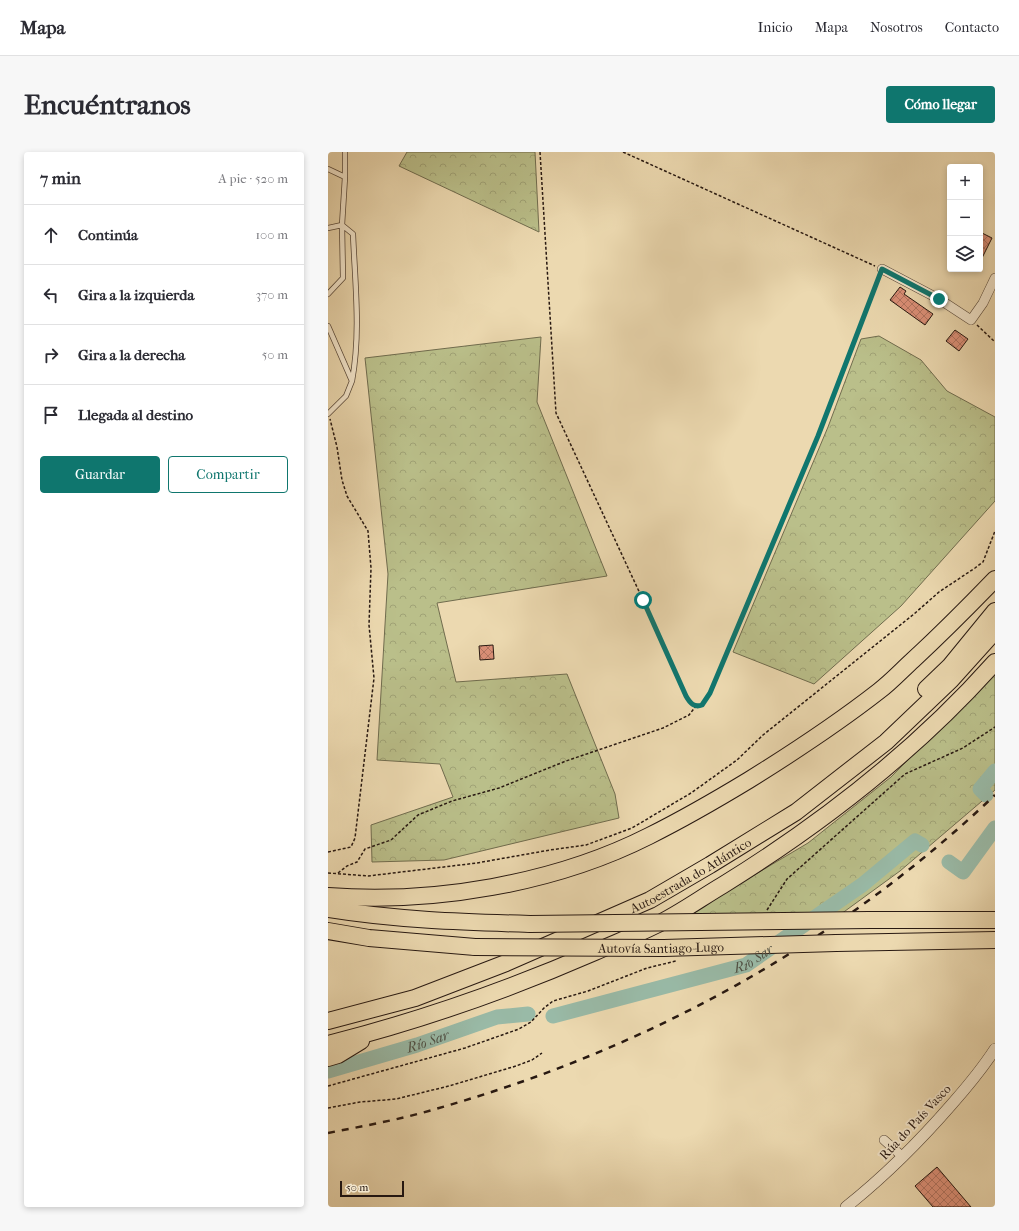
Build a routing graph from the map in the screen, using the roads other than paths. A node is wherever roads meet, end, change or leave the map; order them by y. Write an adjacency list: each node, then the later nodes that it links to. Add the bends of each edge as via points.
1 (345, 152): 3 (lane)
2 (328, 169): 3 (lane)
3 (345, 177): 4 (lane)
4 (342, 225): 5 (lane); 8 (lane, via 343,278); 10 (lane, via 353,234 357,325)
5 (328, 228)
6 (882, 269): 7 (street, via 939,299 971,320)
7 (995, 278)
8 (328, 294)
9 (328, 326): 10 (lane)
10 (352, 381): 11 (lane, via 346,396)
11 (329, 414)
12 (995, 579): 17 (highway, via 880,690 792,753 709,804 648,837 552,874 504,885 406,898)
13 (995, 611): 16 (highway, via 950,666 895,722)
14 (995, 631): 16 (highway, Autoestrada do Atlántico, via 951,680 886,742 796,812)
15 (995, 662): 25 (highway, Autoestrada do Atlántico, via 934,727 831,813 766,858 656,925 569,964)
16 (768, 829): 22 (highway, Autoestrada do Atlántico, via 650,900 506,963 415,998)
17 (328, 896)
18 (328, 909): 19 (highway, Autovía Santiago-Lugo, bridge, via 456,922 530,924)
19 (995, 920)
20 (328, 931): 21 (highway, Autovía Santiago-Lugo, bridge, via 369,938 475,947 664,948)
21 (995, 940)
22 (372, 1009): 23 (highway); 24 (highway, Autoestrada do Atlántico)
23 (328, 1012)
24 (328, 1021)
25 (376, 1032): 26 (highway, Autoestrada do Atlántico); 28 (highway, via 338,1055)
26 (328, 1044)
27 (994, 1052): 30 (street, Rúa do País Vasco, via 976,1077)
28 (328, 1058)
29 (884, 1140): 30 (street)
30 (903, 1158): 31 (street, Rúa do País Vasco)
31 (846, 1207)

